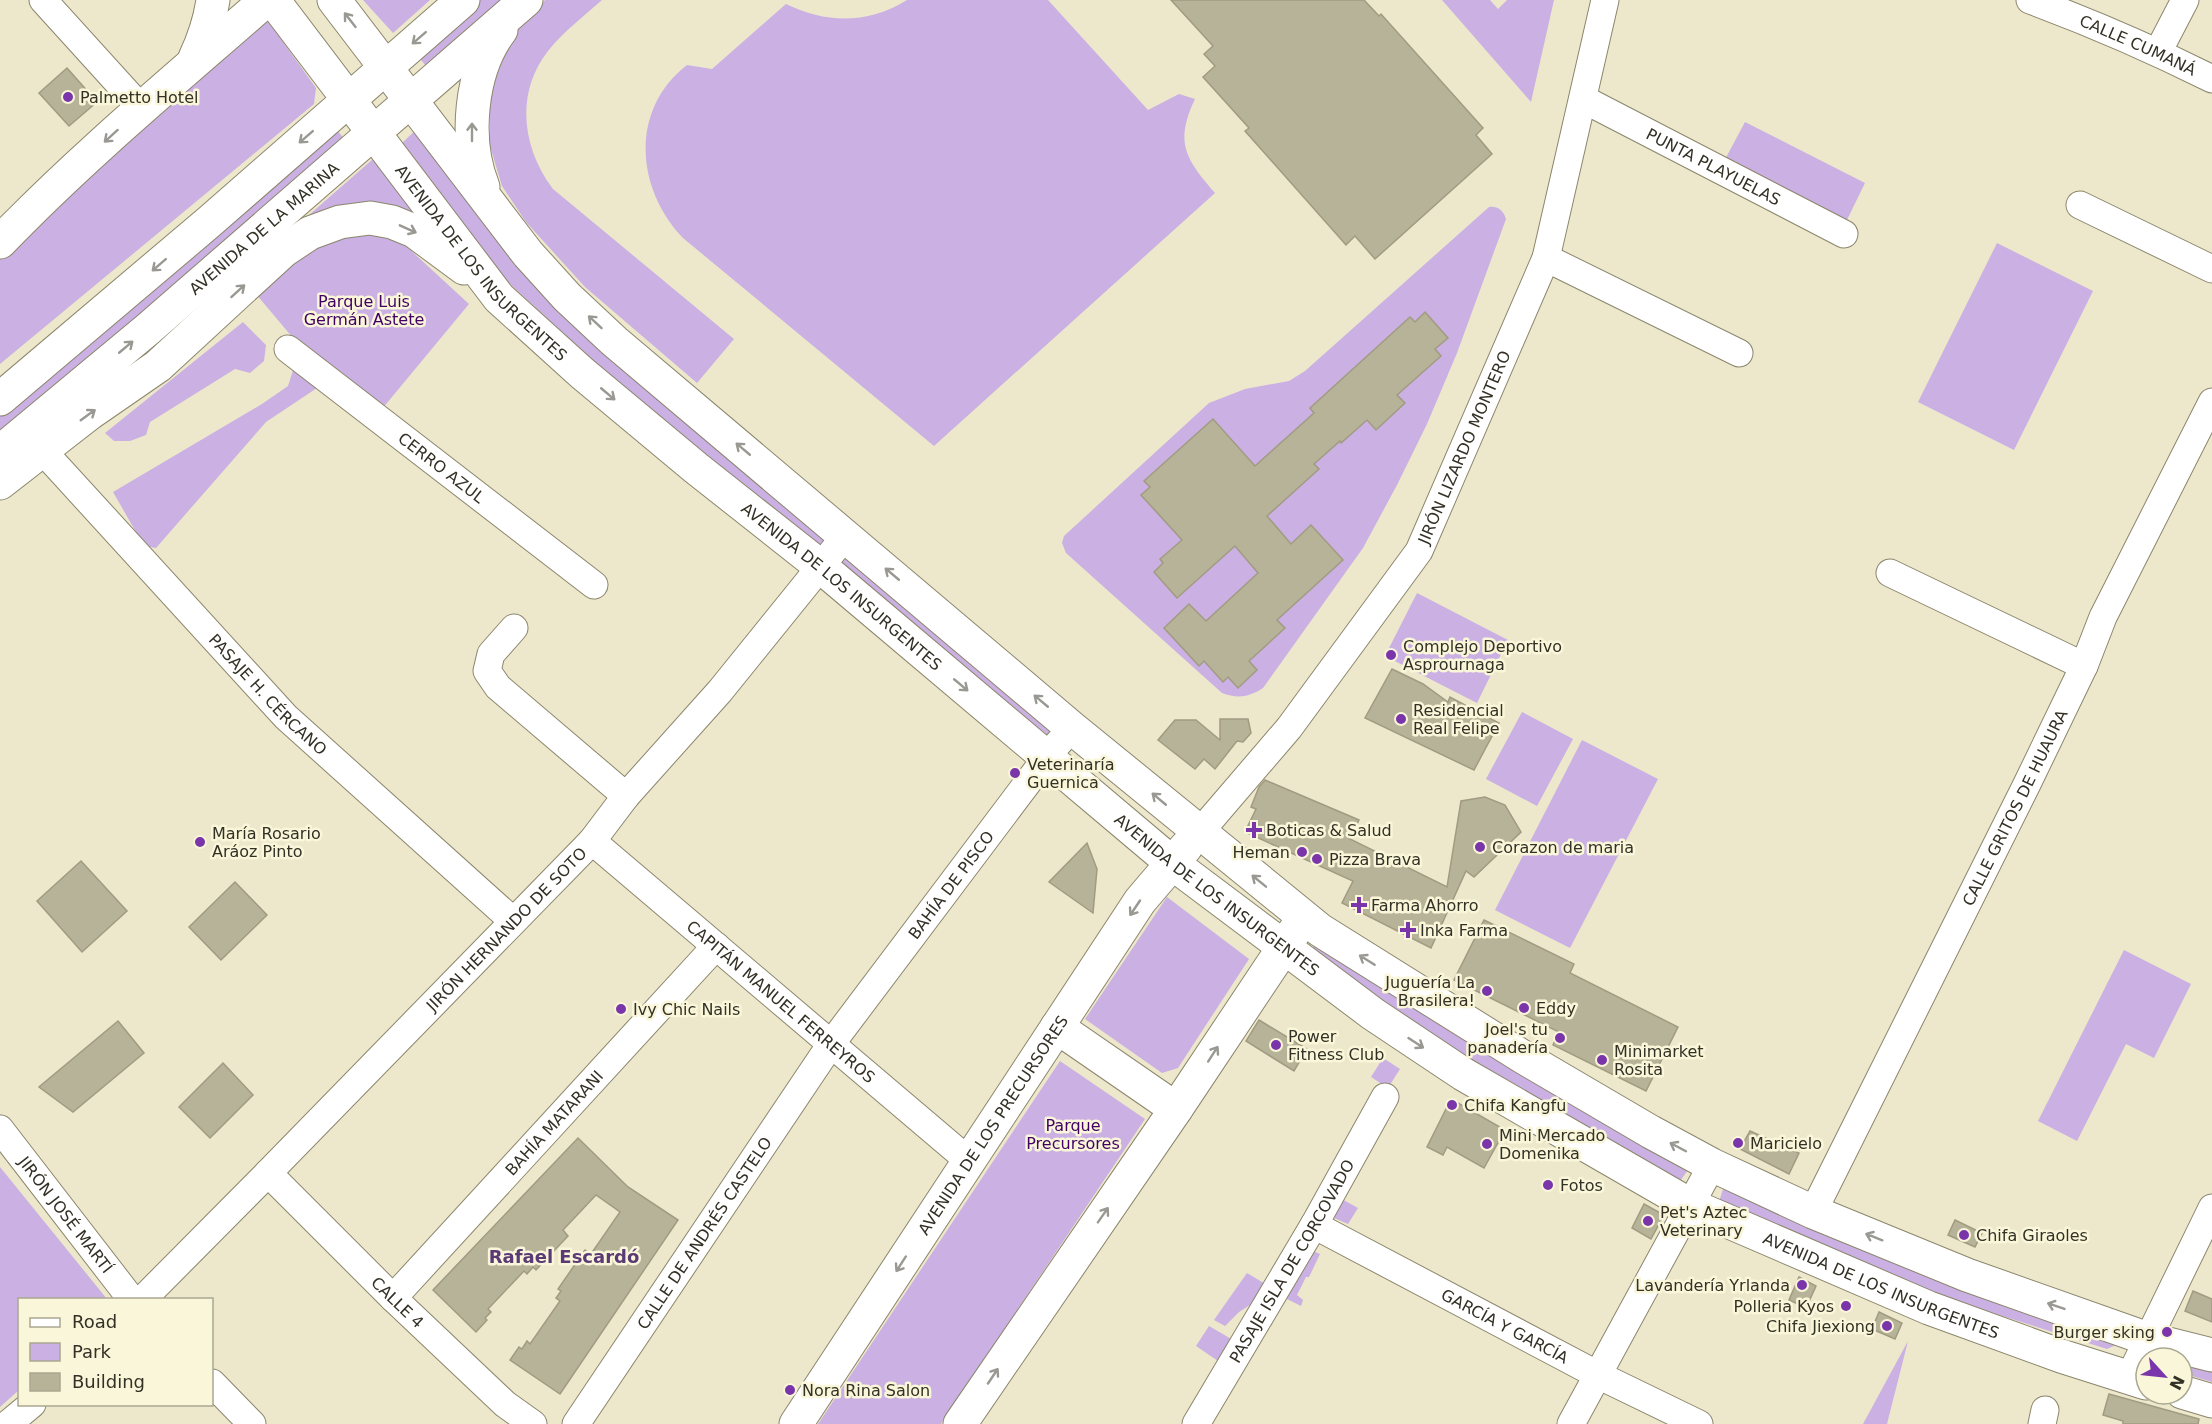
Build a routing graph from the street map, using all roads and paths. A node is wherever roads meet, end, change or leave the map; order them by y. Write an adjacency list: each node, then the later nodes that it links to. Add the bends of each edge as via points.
1 (43, 0): 18 (street)
2 (213, 0): 12 (main road, via 203,42)
3 (266, 0): 12 (main road)
4 (273, 0): 15 (main road, AVENIDA DE LOS INSURGENTES)
5 (334, 0): 13 (main road, AVENIDA DE LOS INSURGENTES, one-way to 5)
6 (463, 0): 13 (main road, one-way to 13)
7 (526, 0): 16 (main road, AVENIDA DE LA MARINA); 21 (main road, one-way to 7, via 472,145 472,112 481,71 499,33)
8 (1605, 0): 17 (street, JIRÓN LIZARDO MONTERO)
9 (2030, 0): 11 (street, CALLE CUMANÁ)
10 (2184, 0): 11 (street)
11 (2158, 52): 14 (street, CALLE CUMANÁ)
12 (191, 66): 18 (main road)
13 (387, 67): 15 (main road); 16 (main road, AVENIDA DE LOS INSURGENTES)
14 (2212, 79)
15 (350, 99): 19 (main road, AVENIDA DE LOS INSURGENTES); 29 (main road, one-way to 29)
16 (412, 99): 19 (main road, AVENIDA DE LA MARINA); 21 (main road, AVENIDA DE LOS INSURGENTES)
17 (1583, 99): 22 (street, PUNTA PLAYUELAS); 24 (street, JIRÓN LIZARDO MONTERO)
18 (141, 108): 23 (main road, one-way to 23)
19 (375, 132): 26 (main road, AVENIDA DE LOS INSURGENTES); 32 (main road, AVENIDA DE LA MARINA, one-way to 19, via 148,329)
20 (2080, 204): 25 (street)
21 (491, 208): 33 (main road, AVENIDA DE LOS INSURGENTES, one-way to 21, via 614,341 559,288)
22 (1844, 234)
23 (0, 242)
24 (1546, 258): 28 (street); 42 (street, JIRÓN LIZARDO MONTERO, via 1419,551 1289,728)
25 (2212, 269)
26 (491, 289): 31 (main road, AVENIDA DE LA MARINA, one-way to 26, via 158,366 283,251 310,233 340,222 370,218 414,231); 34 (main road, AVENIDA DE LOS INSURGENTES, one-way to 34, via 582,373)
27 (288, 349): 36 (street, CERRO AZUL)
28 (1739, 353)
29 (0, 399)
30 (2212, 402): 38 (street, CALLE GRITOS DE HUAURA, via 2103,617)
31 (42, 450): 32 (main road, AVENIDA DE LA MARINA); 46 (street, PASAJE H. CÉRCANO, via 286,717)
32 (1, 473)
33 (846, 535): 34 (street, JIRÓN HERNANDO DE SOTO); 39 (main road, AVENIDA DE LOS INSURGENTES, one-way to 33)
34 (820, 566): 40 (main road, AVENIDA DE LOS INSURGENTES, one-way to 40); 41 (street, JIRÓN HERNANDO DE SOTO, via 720,691)
35 (1890, 573): 38 (street)
36 (594, 585)
37 (514, 628): 41 (street, via 491,654 487,670 498,687)
38 (2084, 666): 59 (street, CALLE GRITOS DE HUAURA)
39 (1072, 728): 40 (street, BAHÍA DE PISCO); 42 (main road, AVENIDA DE LOS INSURGENTES, one-way to 39)
40 (1047, 758): 44 (main road, AVENIDA DE LOS INSURGENTES); 50 (street, BAHÍA DE PISCO)
41 (627, 796): 43 (street, JIRÓN HERNANDO DE SOTO)
42 (1199, 833): 44 (main road, AVENIDA DE LOS PRECURSORES); 45 (main road, AVENIDA DE LOS INSURGENTES, one-way to 42)
43 (592, 841): 46 (street, JIRÓN HERNANDO DE SOTO); 47 (street, CAPITÁN MANUEL FERREYROS)
44 (1172, 863): 48 (main road, AVENIDA DE LOS INSURGENTES); 49 (main road, AVENIDA DE LOS PRECURSORES, one-way to 49, via 1140,901)
45 (1304, 918): 48 (main road); 55 (main road, AVENIDA DE LOS INSURGENTES, one-way to 45, via 1523,1057)
46 (513, 921): 56 (street, JIRÓN HERNANDO DE SOTO)
47 (716, 946): 50 (street, CAPITÁN MANUEL FERREYROS); 63 (street, BAHÍA MATARANI)
48 (1284, 946): 52 (main road, one-way to 48); 57 (main road, AVENIDA DE LOS INSURGENTES, one-way to 57, via 1373,1014 1463,1074)
49 (1057, 1027): 52 (main road); 54 (main road, AVENIDA DE LOS PRECURSORES)
50 (831, 1044): 54 (street, CAPITÁN MANUEL FERREYROS); 74 (street, CALLE DE ANDRÉS CASTELO)
51 (1385, 1097): 60 (street, PASAJE ISLA DE CORCOVADO)
52 (1176, 1109): 76 (main road, one-way to 52)
53 (0, 1129): 61 (street, JIRÓN JOSÉ MARTÍ)
54 (969, 1161): 75 (main road, AVENIDA DE LOS PRECURSORES, one-way to 75)
55 (1712, 1165): 57 (street); 59 (main road, AVENIDA DE LOS INSURGENTES)
56 (268, 1173): 62 (street, JIRÓN HERNANDO DE SOTO); 63 (street, CALLE 4)
57 (1690, 1205): 67 (street); 68 (main road, AVENIDA DE LOS INSURGENTES, via 1929,1308)
58 (2212, 1208): 64 (street)
59 (1812, 1212): 64 (main road, AVENIDA DE LOS INSURGENTES, one-way to 59, via 1967,1275)
60 (1314, 1225): 67 (street, GARCÍA Y GARCÍA); 77 (street, PASAJE ISLA DE CORCOVADO)
61 (131, 1298)
62 (143, 1298)
63 (393, 1298): 72 (street, CALLE 4)
64 (2148, 1339): 65 (street); 66 (main road, AVENIDA DE LOS INSURGENTES)
65 (2146, 1346)
66 (2212, 1355)
67 (1598, 1375): 78 (street); 79 (street, GARCÍA Y GARCÍA)
68 (2134, 1379)
69 (213, 1384): 73 (street)
70 (2194, 1396): 71 (main road)
71 (2212, 1401)
72 (530, 1423)
73 (252, 1424)
74 (576, 1424)
75 (796, 1424)
76 (960, 1424)
77 (1196, 1424)
78 (1571, 1424)
79 (1699, 1424)

